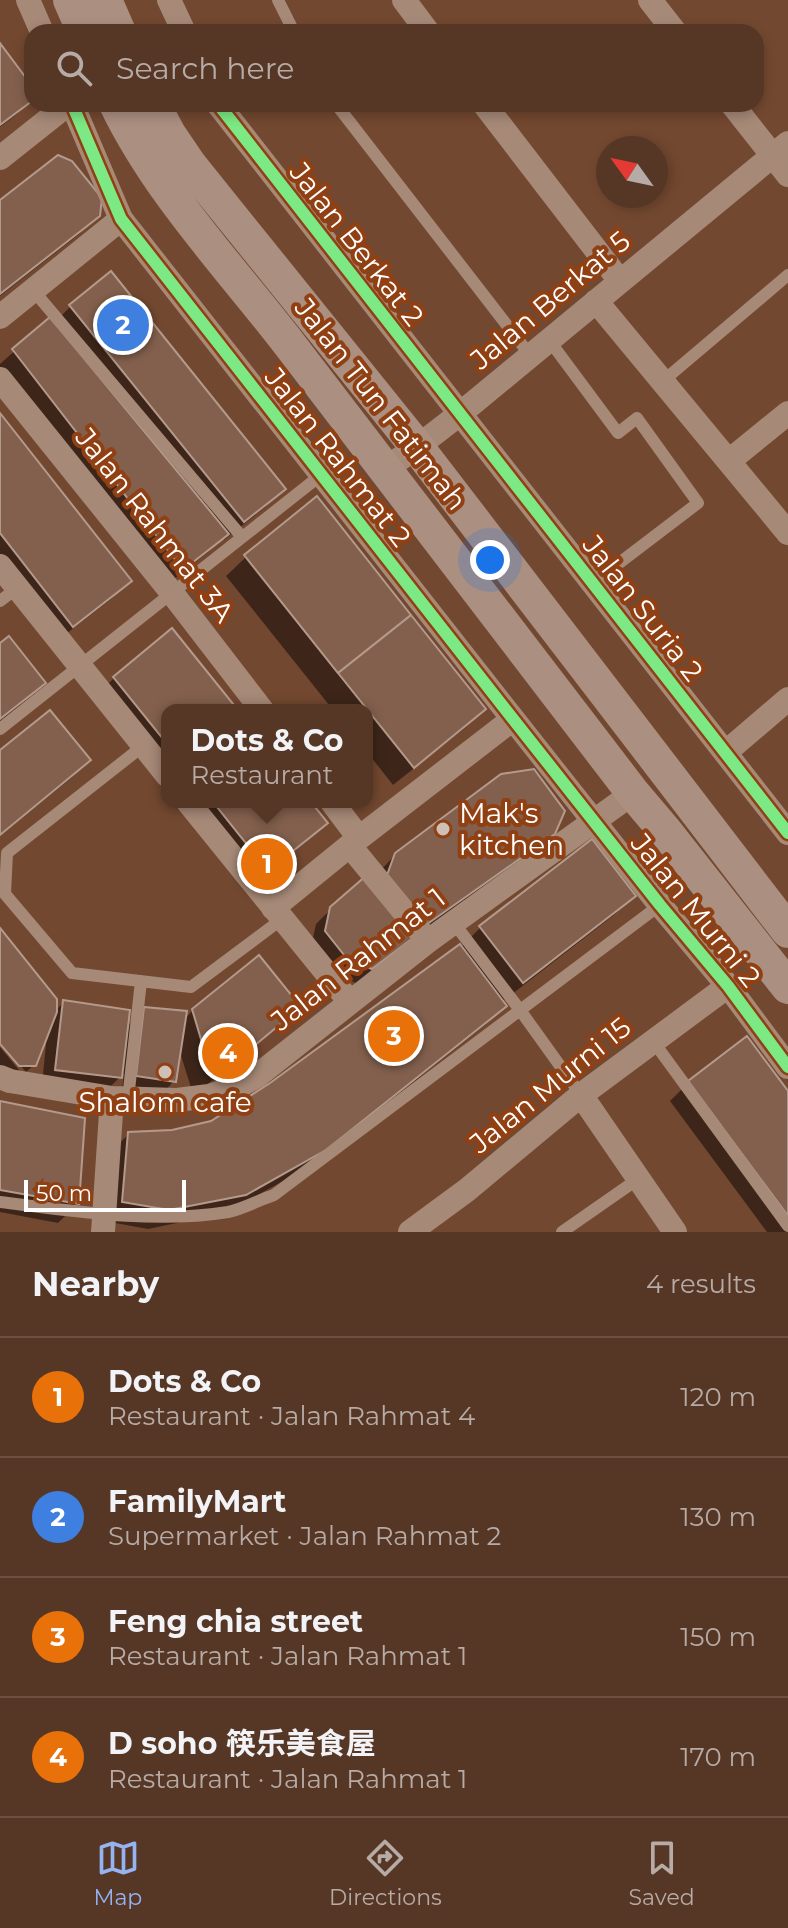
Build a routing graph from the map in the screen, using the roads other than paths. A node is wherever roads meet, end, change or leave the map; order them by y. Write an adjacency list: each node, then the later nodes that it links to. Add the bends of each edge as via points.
1 (28, 0): 8 (street)
2 (70, 0): 9 (main road)
3 (105, 0): 10 (main road)
4 (169, 0): 11 (street)
5 (278, 0): 12 (lane)
6 (404, 0): 13 (street)
7 (650, 0): 14 (street)
8 (38, 24)
9 (80, 24)
10 (116, 24)
11 (180, 24)
12 (290, 24)
13 (422, 24)
14 (669, 24)
15 (60, 112): 24 (street)
16 (74, 112): 26 (street, Jalan Rahmat 2)
17 (120, 112): 39 (main road, Jalan Tun Fatimah, via 179,204)
18 (157, 112): 37 (main road, Jalan Tun Fatimah, via 190,165)
19 (227, 112): 35 (street, Jalan Berkat 2)
20 (343, 112): 32 (lane)
21 (490, 112): 28 (street)
22 (741, 112): 23 (street)
23 (780, 149): 25 (street); 28 (street, Jalan Berkat 5)
24 (0, 158)
25 (788, 175)
26 (121, 219): 29 (street); 40 (street, Jalan Rahmat 2)
27 (788, 275): 34 (lane)
28 (620, 281): 30 (street, Jalan Berkat 5)
29 (33, 290): 31 (street); 42 (lane)
30 (596, 301): 32 (street, Jalan Berkat 5); 34 (street)
31 (0, 317)
32 (540, 348): 35 (street, Jalan Berkat 5); 44 (lane, via 618,433 637,418 698,503)
33 (0, 379): 45 (street, Jalan Rahmat 3A)
34 (663, 381): 38 (street)
35 (461, 413): 37 (street, Jalan Berkat 5); 44 (street, Jalan Suria 2)
36 (788, 413): 38 (street)
37 (417, 447): 39 (street, Jalan Berkat 5); 47 (main road, Jalan Tun Fatimah)
38 (729, 461): 41 (street)
39 (385, 469): 56 (main road, Jalan Tun Fatimah)
40 (321, 475): 42 (lane); 51 (street, Jalan Rahmat 2)
41 (788, 533)
42 (242, 537): 45 (lane)
43 (0, 566): 46 (street)
44 (593, 583): 54 (street, Jalan Suria 2)
45 (172, 593): 48 (lane); 50 (street, Jalan Rahmat 3A)
46 (9, 594): 48 (street)
47 (558, 632): 56 (main road, via 571,666 639,759 643,782); 65 (main road, Jalan Tun Fatimah)
48 (79, 666): 52 (lane); 53 (street)
49 (788, 699): 54 (street)
50 (257, 704)
51 (513, 719): 59 (street, Jalan Rahmat 2); 61 (street)
52 (0, 729)
53 (143, 746): 55 (street); 67 (lane, via 7,853 5,894 72,973)
54 (726, 752): 60 (street, Jalan Suria 2)
55 (161, 768)
56 (633, 793): 59 (street, Jalan Rahmat 1); 69 (main road, Jalan Tun Fatimah)
57 (193, 808): 63 (street)
58 (335, 808): 61 (street)
59 (595, 822): 62 (street, Jalan Murni 2); 64 (street, Jalan Rahmat 1)
60 (788, 833)
61 (355, 842): 63 (street); 66 (street)
62 (660, 905): 68 (street, Jalan Murni 2); 71 (lane)
63 (277, 913): 67 (lane, via 191,987); 70 (street)
64 (454, 923): 66 (street, Jalan Rahmat 1); 71 (lane)
65 (788, 931)
66 (428, 941): 70 (street, Jalan Rahmat 1)
67 (141, 981): 76 (lane)
68 (728, 986): 72 (street, Jalan Murni 15); 73 (street, Jalan Murni 2)
69 (788, 987)
70 (350, 1002): 76 (street, Jalan Rahmat 1, via 241,1085 192,1100)
71 (520, 1010): 75 (lane); 79 (lane, via 274,1195 231,1211)
72 (653, 1041): 75 (street, Jalan Murni 15); 80 (lane)
73 (788, 1067)
74 (0, 1077): 76 (street, Jalan Rahmat 1)
75 (581, 1095): 77 (street); 81 (street, Jalan Murni 15)
76 (120, 1099): 79 (street)
77 (638, 1179): 82 (lane); 83 (street)
78 (0, 1202): 79 (lane)
79 (103, 1223)
80 (788, 1226)
81 (410, 1232)
82 (562, 1232)
83 (675, 1232)

